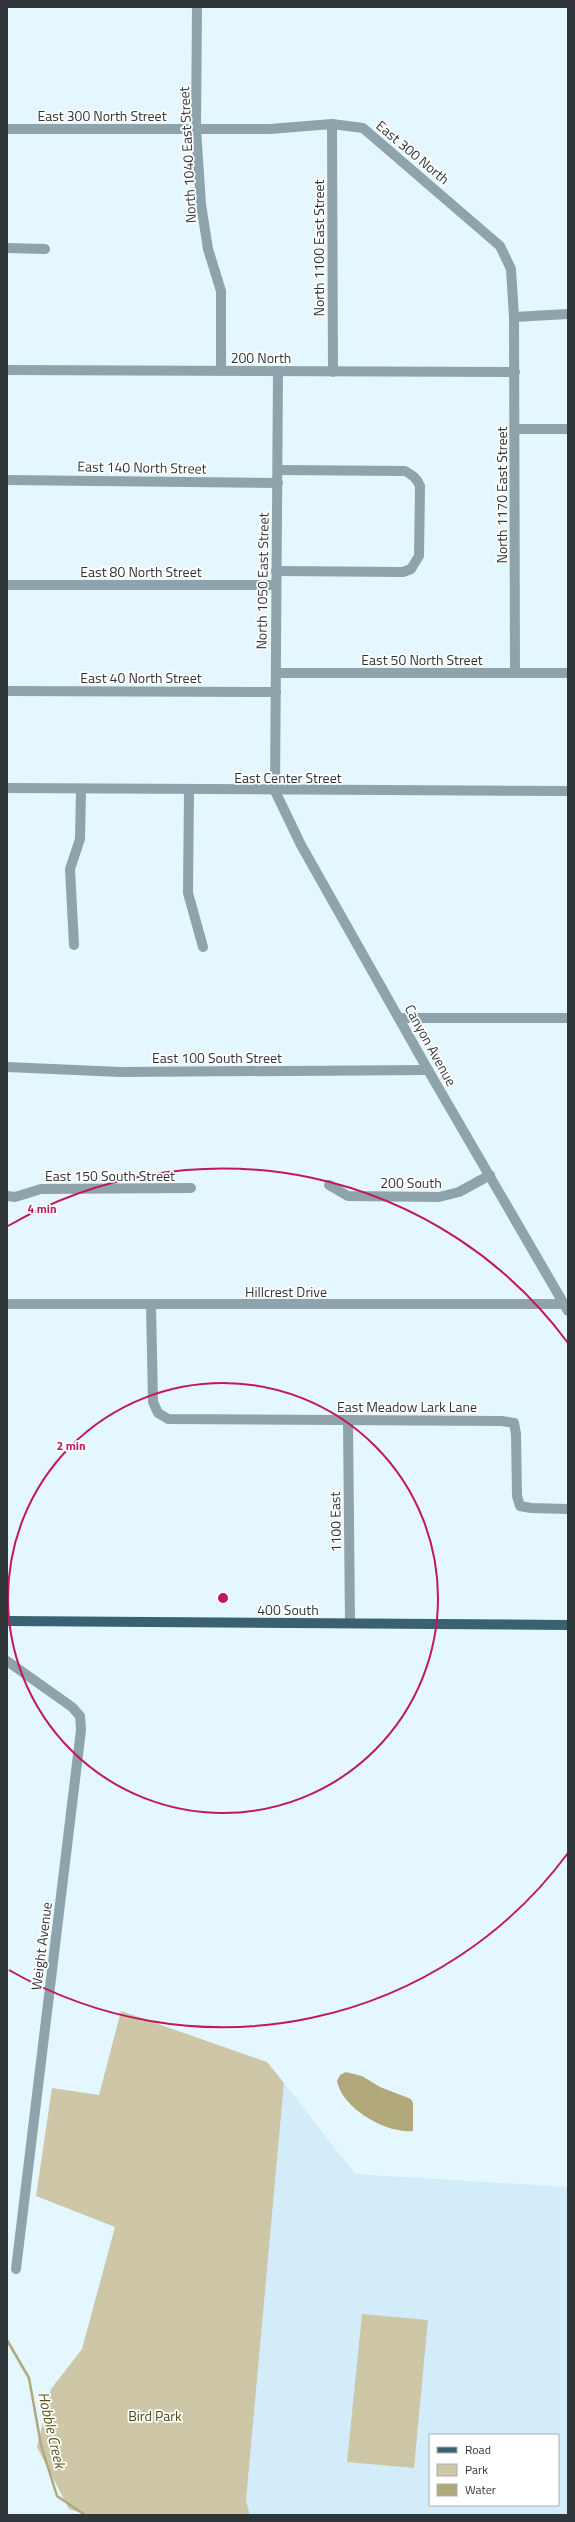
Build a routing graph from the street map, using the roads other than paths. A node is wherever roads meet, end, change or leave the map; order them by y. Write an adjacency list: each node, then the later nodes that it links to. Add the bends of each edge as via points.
1 (197, 7): 5 (street, North 1040 East Street)
2 (332, 124): 3 (street, East 300 North); 9 (street, East 300 North, via 363,128 493,239 505,253 512,274); 13 (street, North 1100 East Street)
3 (300, 125): 5 (street, East 300 North Street, via 270,129)
4 (7, 129): 5 (street, East 300 North Street)
5 (196, 129): 11 (street, North 1040 East Street, via 201,204 208,249 220,291)
6 (7, 248): 7 (street)
7 (45, 249)
8 (568, 314): 9 (street)
9 (514, 317): 14 (street, North 1170 East Street)
10 (7, 370): 11 (street, 200 North)
11 (221, 371): 12 (street, 200 North)
12 (278, 371): 13 (street, 200 North); 17 (street, North 1050 East Street)
13 (333, 372): 14 (street, 200 North)
14 (515, 372): 15 (street, North 1170 East Street)
15 (516, 429): 16 (street); 24 (street, North 1170 East Street)
16 (568, 429)
17 (278, 470): 19 (street, North 1050 East Street); 20 (street, via 405,471 417,479 420,486 419,556 412,569 403,572)
18 (7, 480): 19 (street, East 140 North Street)
19 (278, 483): 20 (street, North 1050 East Street)
20 (276, 571): 22 (street, North 1050 East Street)
21 (7, 585): 22 (street, East 80 North Street)
22 (275, 585): 23 (street, North 1050 East Street)
23 (276, 673): 24 (street, East 50 North Street); 27 (street, North 1050 East Street)
24 (515, 673): 25 (street, East 50 North Street)
25 (568, 673)
26 (7, 691): 27 (street, East 40 North Street)
27 (276, 692): 31 (street, North 1050 East Street)
28 (7, 788): 29 (street, East Center Street)
29 (81, 789): 30 (street, East Center Street); 33 (street, via 80,839 70,869)
30 (189, 790): 31 (street, East Center Street); 34 (street, via 188,893)
31 (275, 790): 32 (street, East Center Street); 35 (street, Canyon Avenue, via 301,845)
32 (568, 791)
33 (74, 944)
34 (203, 947)
35 (400, 1018): 36 (street); 38 (street, Canyon Avenue)
36 (568, 1018)
37 (7, 1067): 38 (street, East 100 South Street, via 120,1072)
38 (428, 1070): 39 (street, Canyon Avenue)
39 (490, 1175): 40 (street, 200 South, via 460,1192 439,1197 348,1196); 45 (street, Canyon Avenue)
40 (329, 1185)
41 (191, 1188): 42 (street, East 150 South Street, via 41,1189 15,1197)
42 (7, 1196)
43 (7, 1304): 44 (street, Hillcrest Drive)
44 (151, 1305): 45 (street, Hillcrest Drive); 46 (street, East Meadow Lark Lane, via 153,1402 158,1413 168,1419)
45 (566, 1308)
46 (348, 1420): 47 (street, East Meadow Lark Lane, via 514,1423 516,1496 520,1506); 49 (street, 1100 East)
47 (568, 1508)
48 (7, 1621): 49 (main road, 400 South)
49 (350, 1623): 50 (main road, 400 South)
50 (568, 1625)
51 (7, 1661): 52 (street, Weight Avenue, via 72,1707 80,1716 81,1730)
52 (16, 2269)

